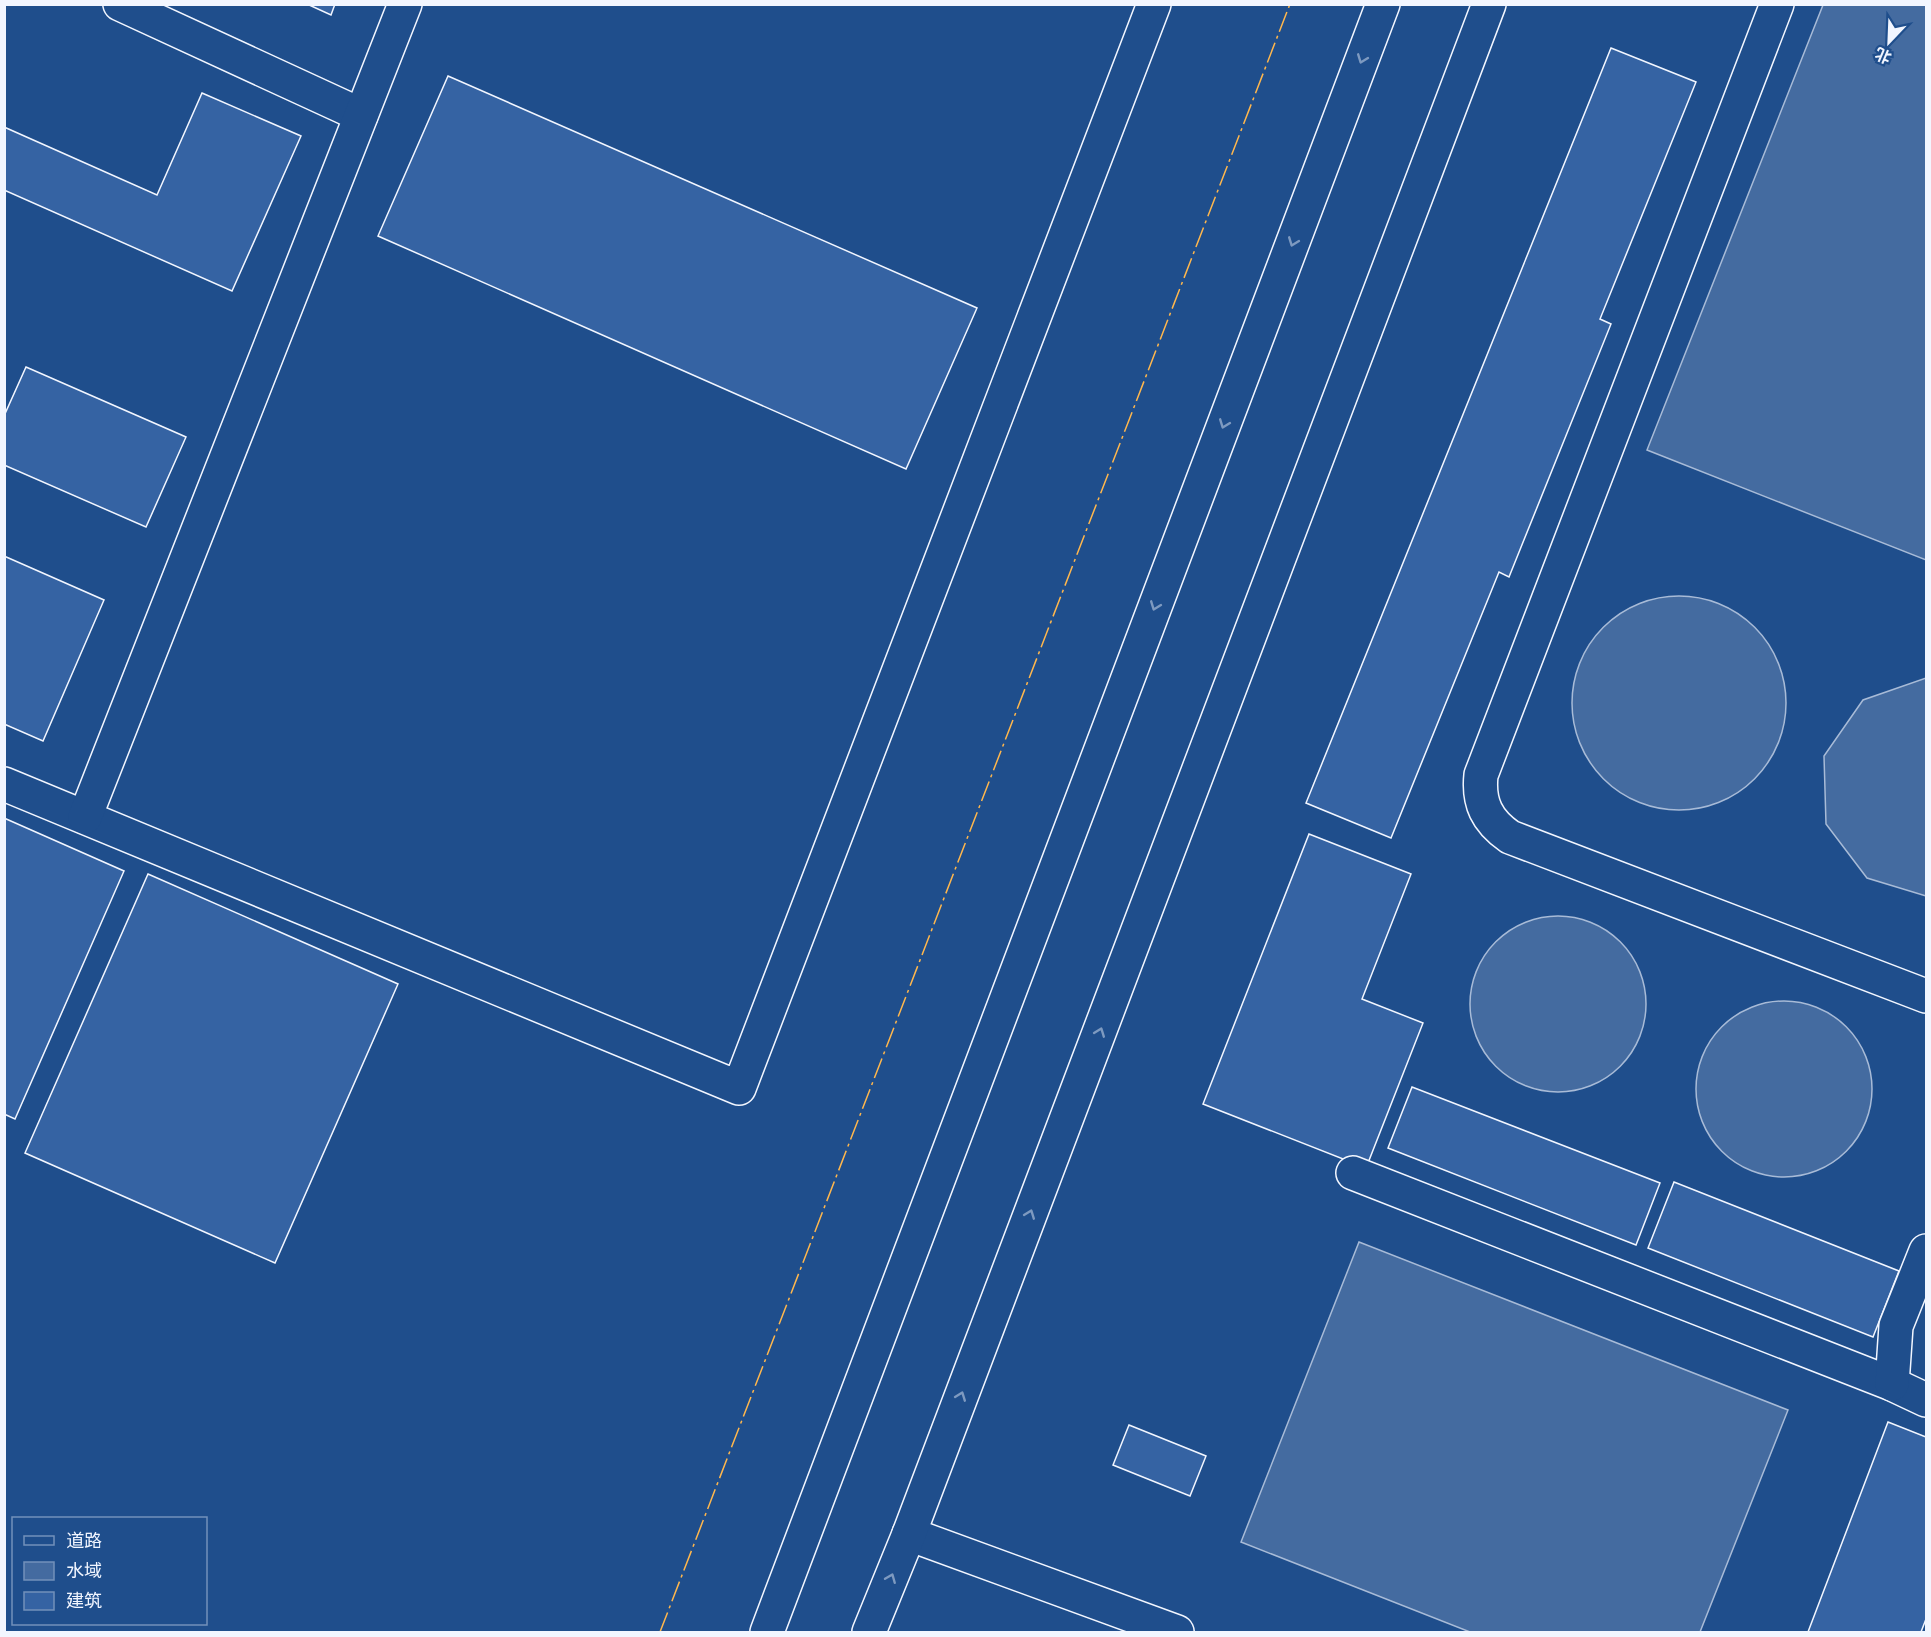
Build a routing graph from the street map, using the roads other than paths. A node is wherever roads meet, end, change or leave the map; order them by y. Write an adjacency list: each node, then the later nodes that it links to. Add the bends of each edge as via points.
1 (120, 4): 7 (street)
2 (405, 4): 7 (street)
3 (1154, 4): 9 (street, via 739,1088)
4 (1489, 4): 15 (street, one-way to 4)
5 (1777, 4): 10 (street, via 1485,764 1479,790 1489,818 1510,837)
6 (1378, 6): 16 (street, one-way to 16)
7 (361, 115): 9 (street)
8 (4, 784): 9 (street)
9 (85, 817)
10 (1926, 996)
11 (1353, 1173): 13 (street)
12 (1926, 1251): 13 (street, via 1896,1326)
13 (1892, 1384): 14 (street)
14 (1926, 1400)
15 (909, 1534): 17 (street, one-way to 15); 18 (street)
16 (767, 1632)
17 (869, 1632)
18 (1177, 1632)

